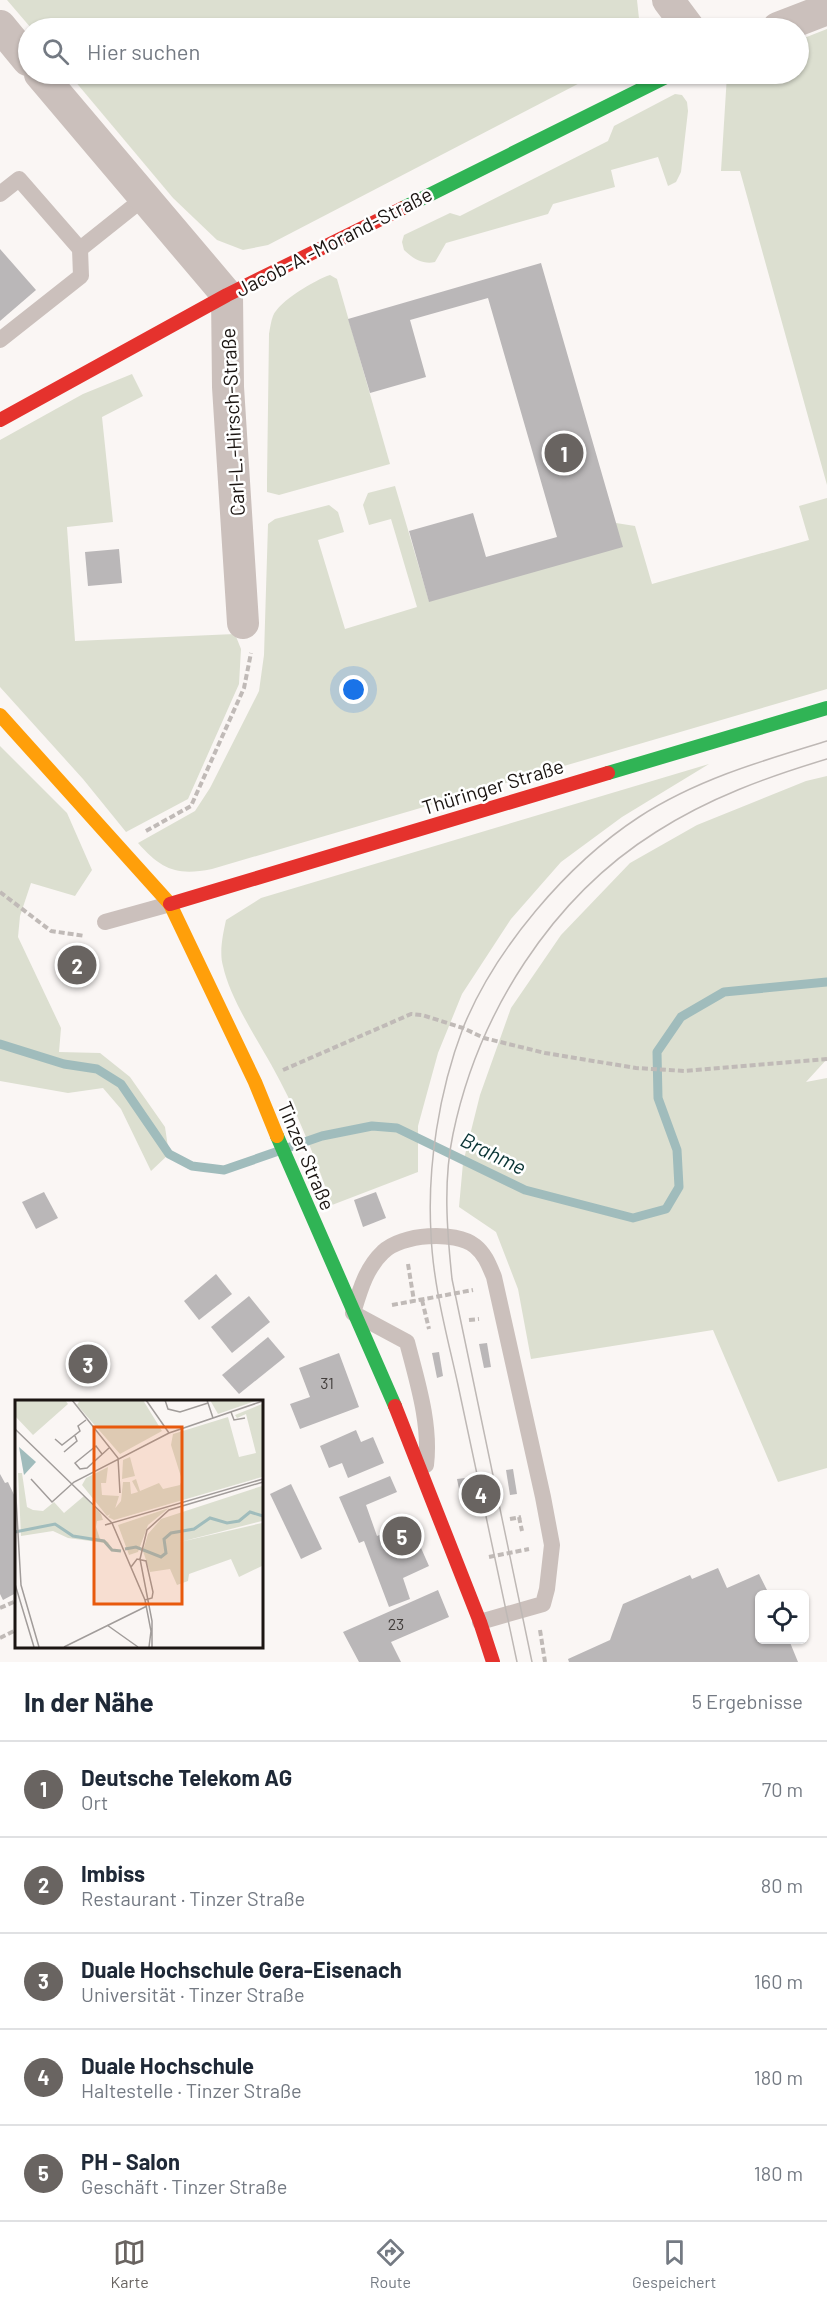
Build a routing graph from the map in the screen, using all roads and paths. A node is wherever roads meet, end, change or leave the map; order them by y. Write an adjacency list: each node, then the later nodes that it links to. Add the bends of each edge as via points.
1 (668, 0): 3 (street)
2 (827, 9): 4 (street)
3 (682, 18)
4 (803, 18)
5 (0, 26): 6 (street)
6 (18, 48)
7 (48, 84): 10 (street)
8 (652, 84): 12 (street, Jacob-A.-Morand-Straße)
9 (0, 194): 11 (lane, via 19,178)
10 (144, 198): 11 (lane); 12 (street)
11 (80, 249): 13 (lane, via 81,276)
12 (227, 295): 14 (street, Jacob-A.-Morand-Straße); 15 (street, Carl-L.-Hirsch-Straße, via 228,387)
13 (0, 340)
14 (0, 420)
15 (243, 623): 18 (path, via 252,655 244,688 191,806)
16 (827, 708): 20 (street, Thüringer Straße)
17 (0, 715): 18 (street, Tinzer Straße)
18 (117, 847): 20 (street, Tinzer Straße)
19 (0, 892): 21 (path, via 51,931 94,936)
20 (170, 904): 21 (lane); 23 (street, Tinzer Straße)
21 (105, 922)
22 (827, 1059): 23 (path, via 685,1071 636,1068 545,1053 411,1014)
23 (255, 1082): 28 (street, Tinzer Straße)
24 (404, 1240): 25 (lane, via 447,1236 474,1244 487,1260); 27 (path); 28 (lane, via 384,1251 364,1276)
25 (496, 1286): 26 (path); 33 (lane)
26 (422, 1300): 27 (path); 29 (path)
27 (414, 1301): 28 (path)
28 (352, 1313): 30 (street, Tinzer Straße); 30 (lane, via 407,1342 426,1426)
29 (429, 1329)
30 (424, 1482): 34 (street, Tinzer Straße)
31 (528, 1515): 32 (path)
32 (510, 1519)
33 (552, 1545): 34 (path); 36 (lane)
34 (456, 1563): 38 (street, Tinzer Straße)
35 (15, 1601): 37 (path)
36 (543, 1604): 38 (lane); 42 (path, via 540,1635)
37 (0, 1608)
38 (480, 1622): 41 (street, Tinzer Straße)
39 (15, 1630): 40 (path)
40 (0, 1638)
41 (493, 1662)
42 (545, 1662)

